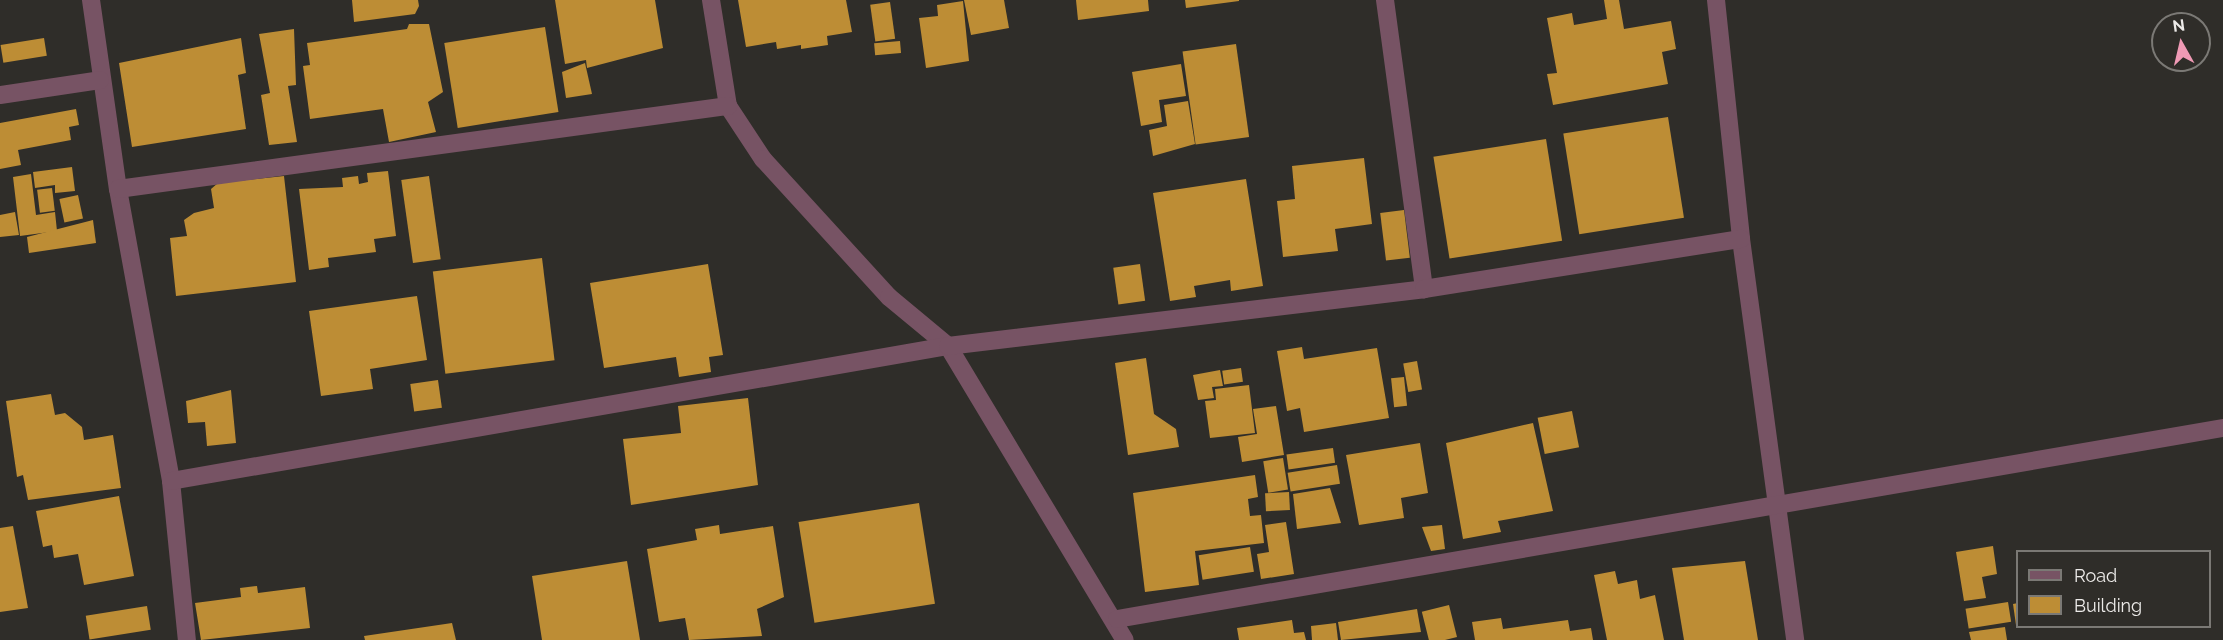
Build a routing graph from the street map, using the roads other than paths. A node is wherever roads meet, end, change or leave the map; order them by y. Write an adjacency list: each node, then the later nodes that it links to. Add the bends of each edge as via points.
1 (91, 0): 5 (street)
2 (711, 0): 7 (street)
3 (1385, 0): 10 (street)
4 (1716, 0): 9 (street)
5 (100, 80): 6 (street); 8 (street)
6 (0, 95)
7 (728, 106): 8 (street); 11 (street, via 771,168 889,297)
8 (118, 189): 13 (street)
9 (1741, 239): 10 (street); 14 (street)
10 (1424, 289): 11 (street)
11 (948, 346): 13 (street); 15 (street)
12 (2223, 428): 14 (street)
13 (171, 481): 16 (street)
14 (1776, 505): 15 (street); 18 (street)
15 (1117, 619): 17 (street)
16 (188, 640)
17 (1125, 640)
18 (1795, 640)

